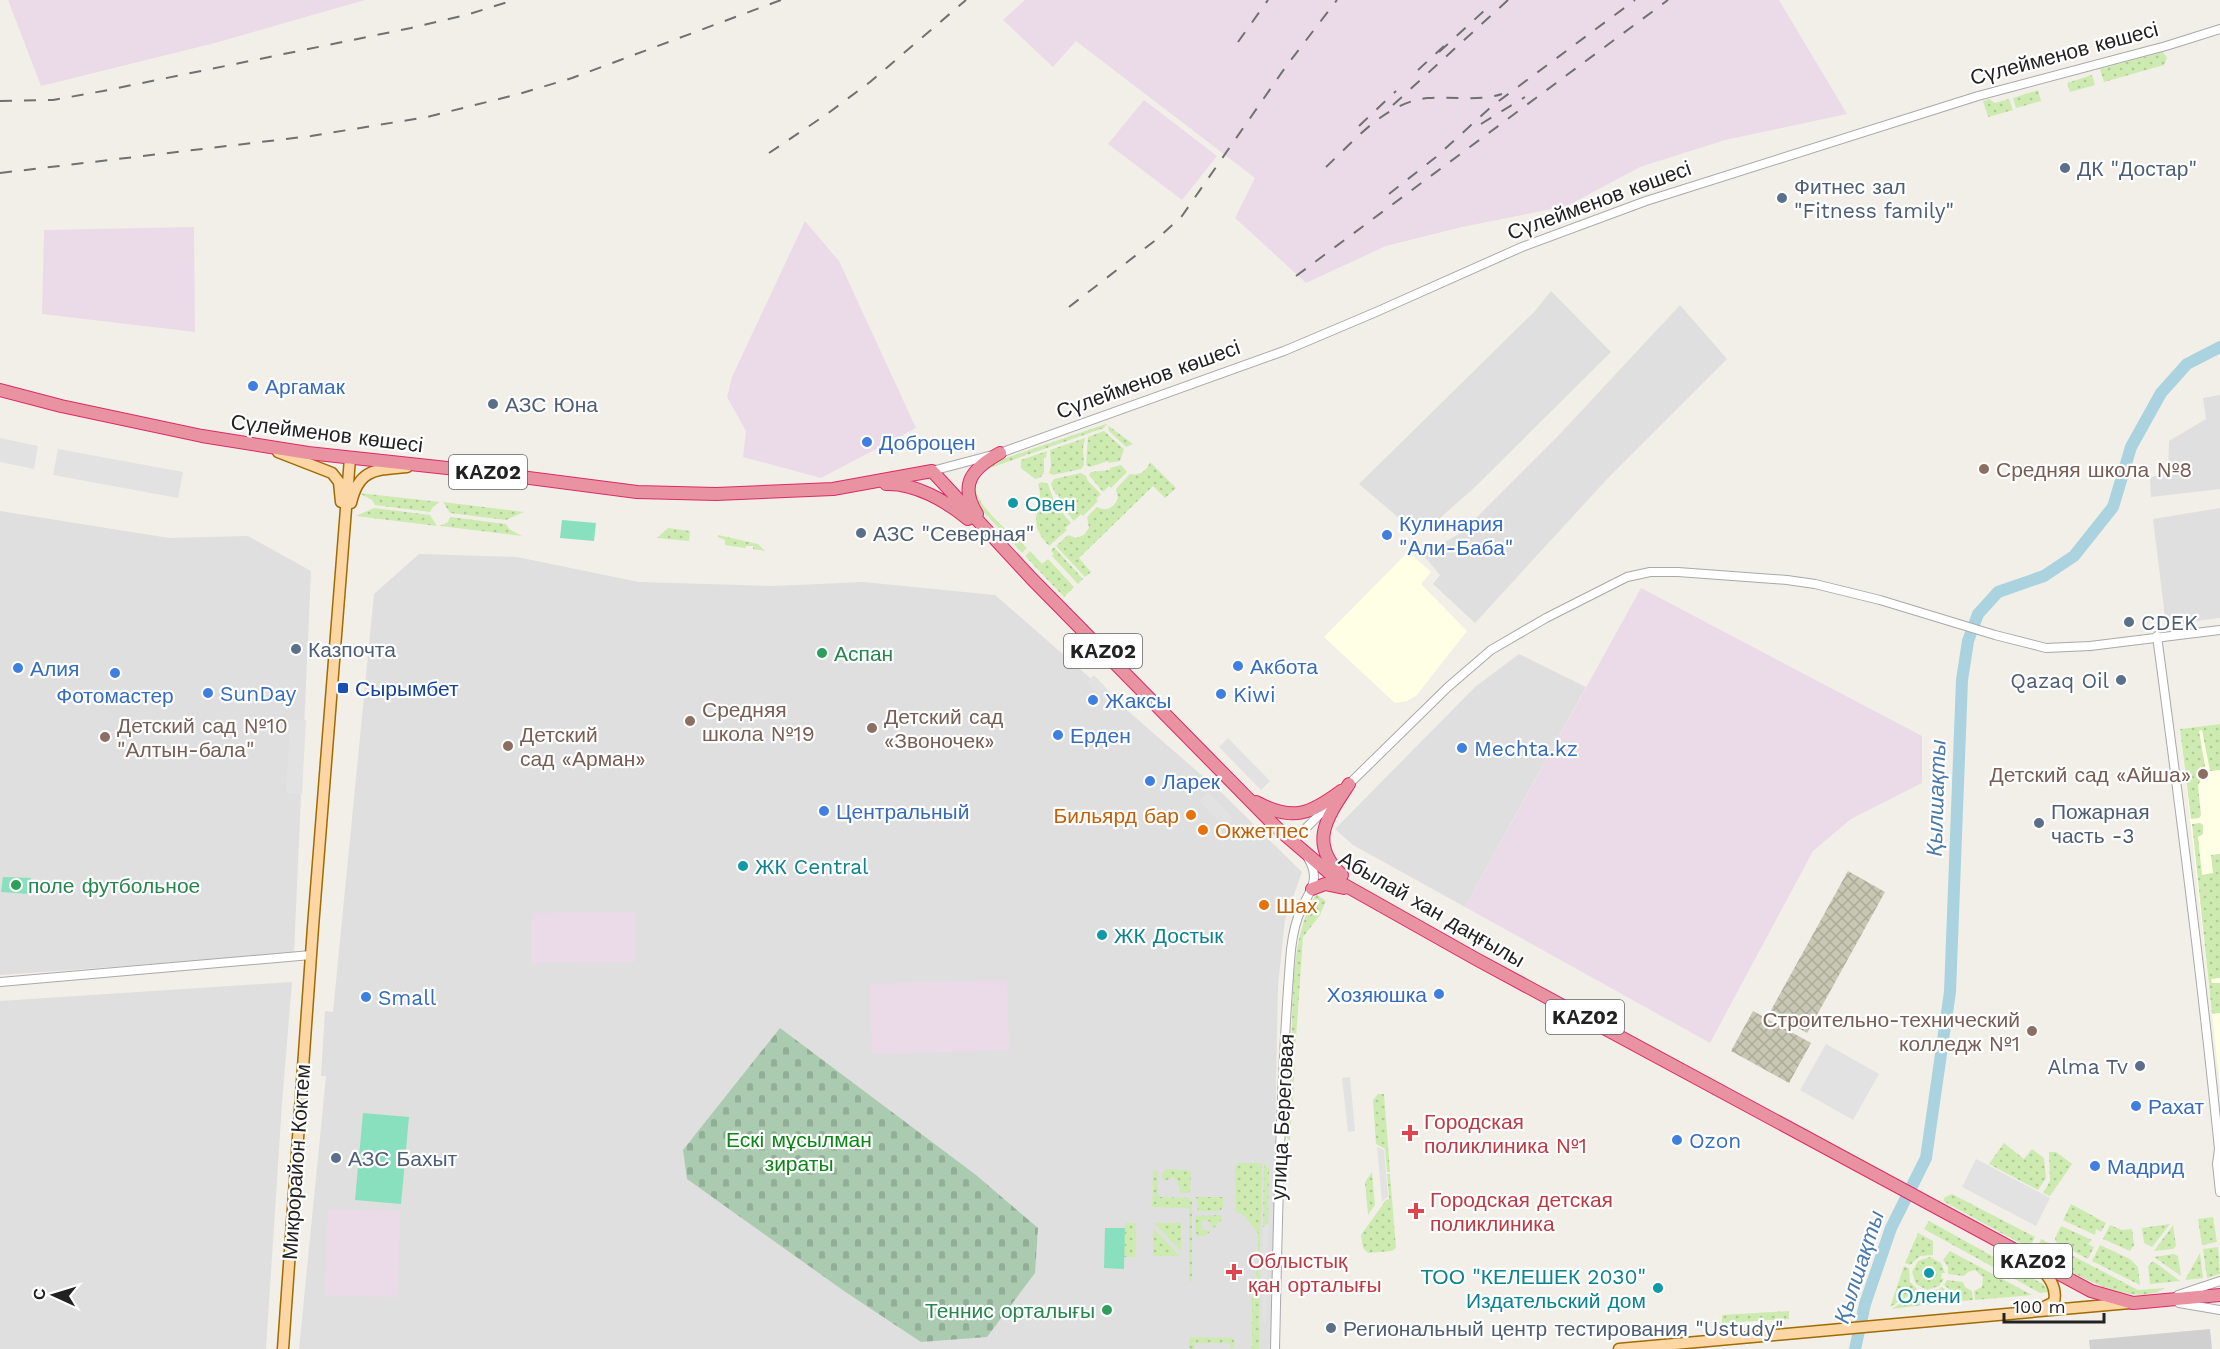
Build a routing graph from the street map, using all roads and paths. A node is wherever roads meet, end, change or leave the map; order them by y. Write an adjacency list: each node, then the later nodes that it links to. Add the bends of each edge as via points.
1 (2220, 29): 6 (street, Сүлейменов көшесі, via 1978,96 1646,201 1522,247 1284,351)
2 (0, 390): 3 (highway, KАZ02)
3 (16, 397): 4 (highway, KАZ02); 5 (highway, Сүлейменов көшесі / KАZ02)
4 (0, 398)
5 (258, 445): 7 (highway, Сүлейменов көшесі / KАZ02); 11 (main road, via 332,473 340,486)
6 (1000, 453): 9 (street, Сүлейменов көшесі); 12 (highway, via 977,468 969,487 974,508)
7 (350, 458): 8 (highway, Сүлейменов көшесі / KАZ02); 11 (main road)
8 (423, 465): 10 (highway, Сүлейменов көшесі / KАZ02, via 677,495 792,492); 11 (main road, via 375,471 361,478)
9 (932, 471): 10 (highway, Сүлейменов көшесі / KАZ02); 12 (highway, Абылай хан даңғылы / KАZ02)
10 (848, 486): 12 (highway, KАZ02, via 910,487 952,507)
11 (344, 538): 21 (main road, Микрорайон Коктем)
12 (995, 540): 16 (highway, Абылай хан даңғылы / KАZ02)
13 (2220, 630): 14 (street)
14 (2157, 636): 15 (street, via 2055,648 2037,646 1815,584 1650,572 1628,577 1491,650); 23 (street, via 2196,935 2219,1149)
15 (1349, 784): 16 (highway, via 1314,810 1294,814 1266,807); 17 (street); 20 (highway, via 1327,820 1324,843 1332,865)
16 (1237, 788): 17 (highway, Абылай хан даңғылы / KАZ02)
17 (1297, 838): 18 (highway, Абылай хан даңғылы / KАZ02)
18 (1306, 854): 19 (street, via 1314,870); 20 (highway, Абылай хан даңғылы / KАZ02)
19 (1312, 889): 20 (highway, via 1329,884); 32 (street, улица Береговая, via 1298,915 1292,942 1280,1133)
20 (1364, 896): 24 (highway, Абылай хан даңғылы / KАZ02)
21 (311, 955): 22 (street); 31 (main road, Микрорайон Коктем)
22 (0, 982)
23 (2220, 1192)
24 (2036, 1263): 28 (highway, KАZ02, via 2100,1295); 30 (main road, via 2052,1283 2056,1297 2048,1307)
25 (2220, 1281): 27 (street)
26 (2220, 1295): 27 (highway, KАZ02)
27 (2160, 1300): 28 (highway, KАZ02); 29 (street)
28 (2133, 1303): 30 (main road)
29 (2220, 1310)
30 (2030, 1312): 33 (main road)
31 (283, 1349)
32 (1275, 1349)
33 (1619, 1349)

